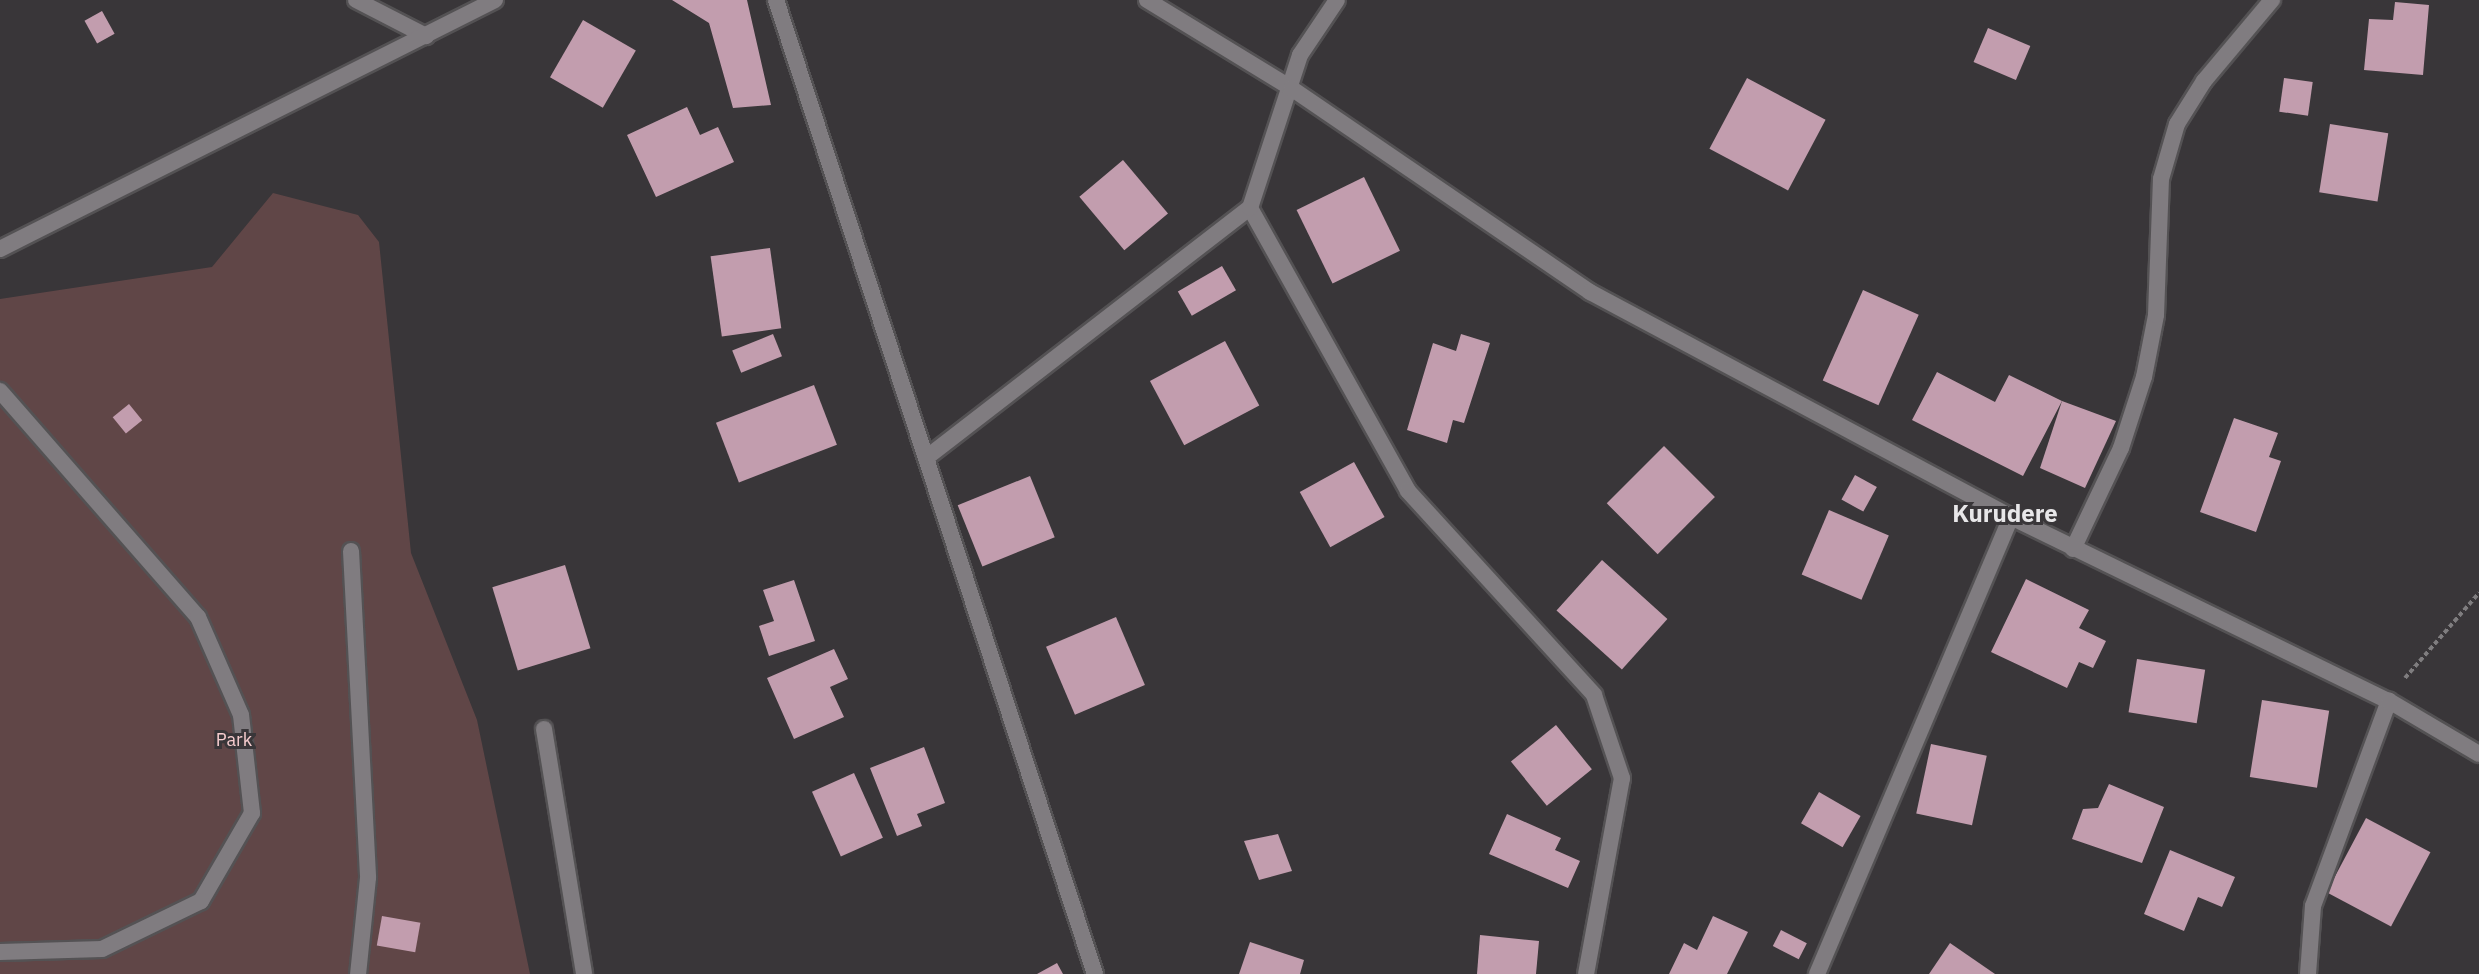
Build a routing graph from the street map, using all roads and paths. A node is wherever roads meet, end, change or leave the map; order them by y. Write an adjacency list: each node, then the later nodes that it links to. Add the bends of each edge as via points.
1 (356, 0): 7 (street)
2 (495, 0): 7 (street)
3 (776, 0): 12 (street)
4 (1147, 0): 8 (street)
5 (1337, 0): 8 (street, via 1300,54)
6 (2272, 0): 14 (street, via 2204,81 2177,124 2161,179 2156,315 2144,377 2121,448)
7 (426, 36): 10 (street)
8 (1291, 88): 9 (street); 13 (street, via 1590,292)
9 (1250, 208): 12 (street); 24 (street, via 1408,491 1594,695 1622,778)
10 (0, 249)
11 (0, 391): 20 (street, via 198,618 241,715 252,813 201,901 102,949)
12 (926, 458): 23 (street)
13 (2011, 517): 14 (street); 25 (street)
14 (2073, 549): 17 (street)
15 (351, 551): 21 (street, via 368,878)
16 (2479, 593): 17 (path, via 2413,666)
17 (2390, 701): 19 (street); 26 (street, via 2313,906)
18 (544, 729): 22 (street)
19 (2479, 754)
20 (0, 952)
21 (358, 974)
22 (584, 974)
23 (1095, 974)
24 (1586, 974)
25 (1817, 974)
26 (2308, 974)

